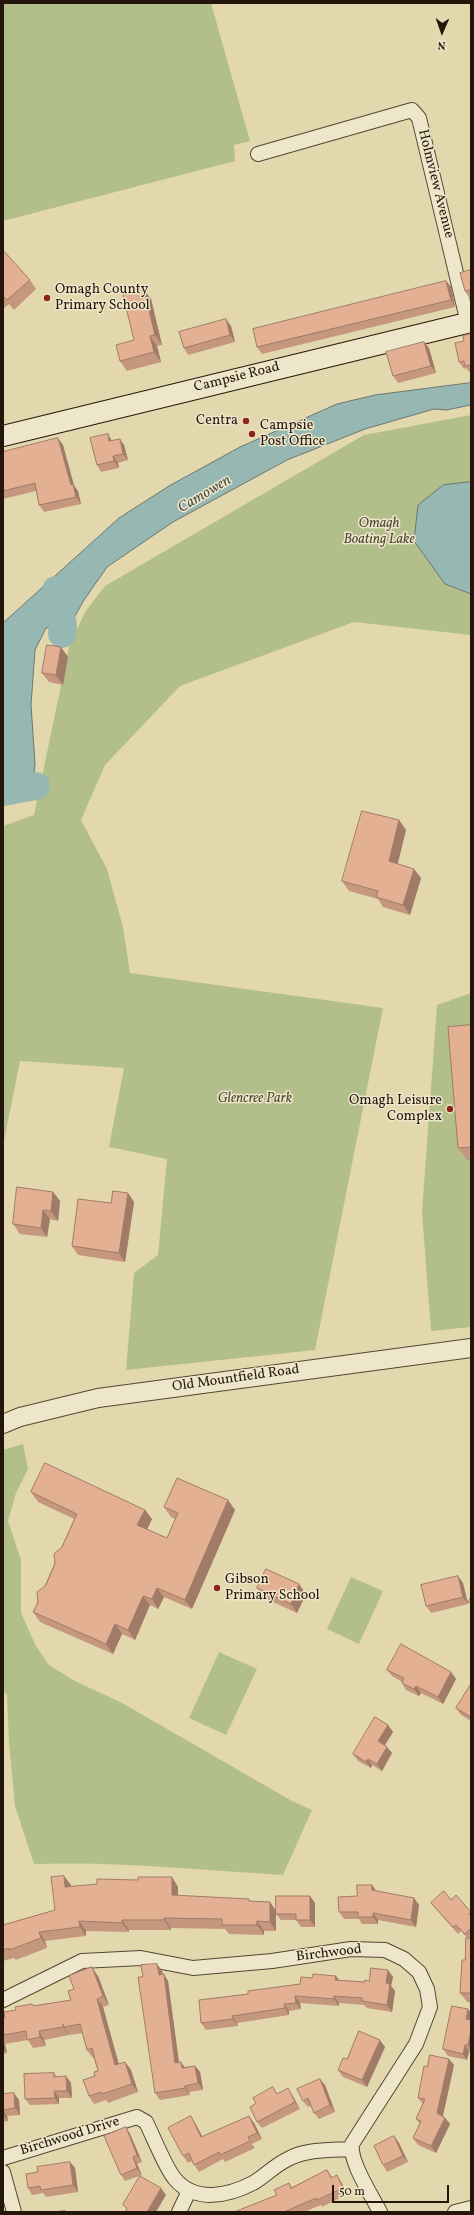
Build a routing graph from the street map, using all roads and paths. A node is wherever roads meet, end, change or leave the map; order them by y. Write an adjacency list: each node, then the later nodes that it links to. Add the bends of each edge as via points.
1 (258, 154): 2 (street, Holmview Avenue, via 412,110 419,118)
2 (470, 322): 3 (main road, Campsie Road)
3 (3, 436)
4 (471, 1348): 5 (street, Old Mountfield Road, via 98,1398)
5 (3, 1424)
6 (3, 2000): 7 (street, Birchwood, via 82,1961 141,1958 193,1968 272,1962 351,1949 385,1950 404,1959 418,1972 427,1989 430,2007 416,2044)
7 (351, 2149): 10 (street, via 318,2151 289,2158 253,2183 227,2193 206,2196); 14 (street)
8 (3, 2158): 10 (street, Birchwood Drive, via 137,2117 146,2122 174,2179)
9 (3, 2172): 12 (street)
10 (189, 2191): 13 (street)
11 (471, 2208): 15 (street)
12 (14, 2212)
13 (179, 2212)
14 (380, 2212)
15 (455, 2212)

